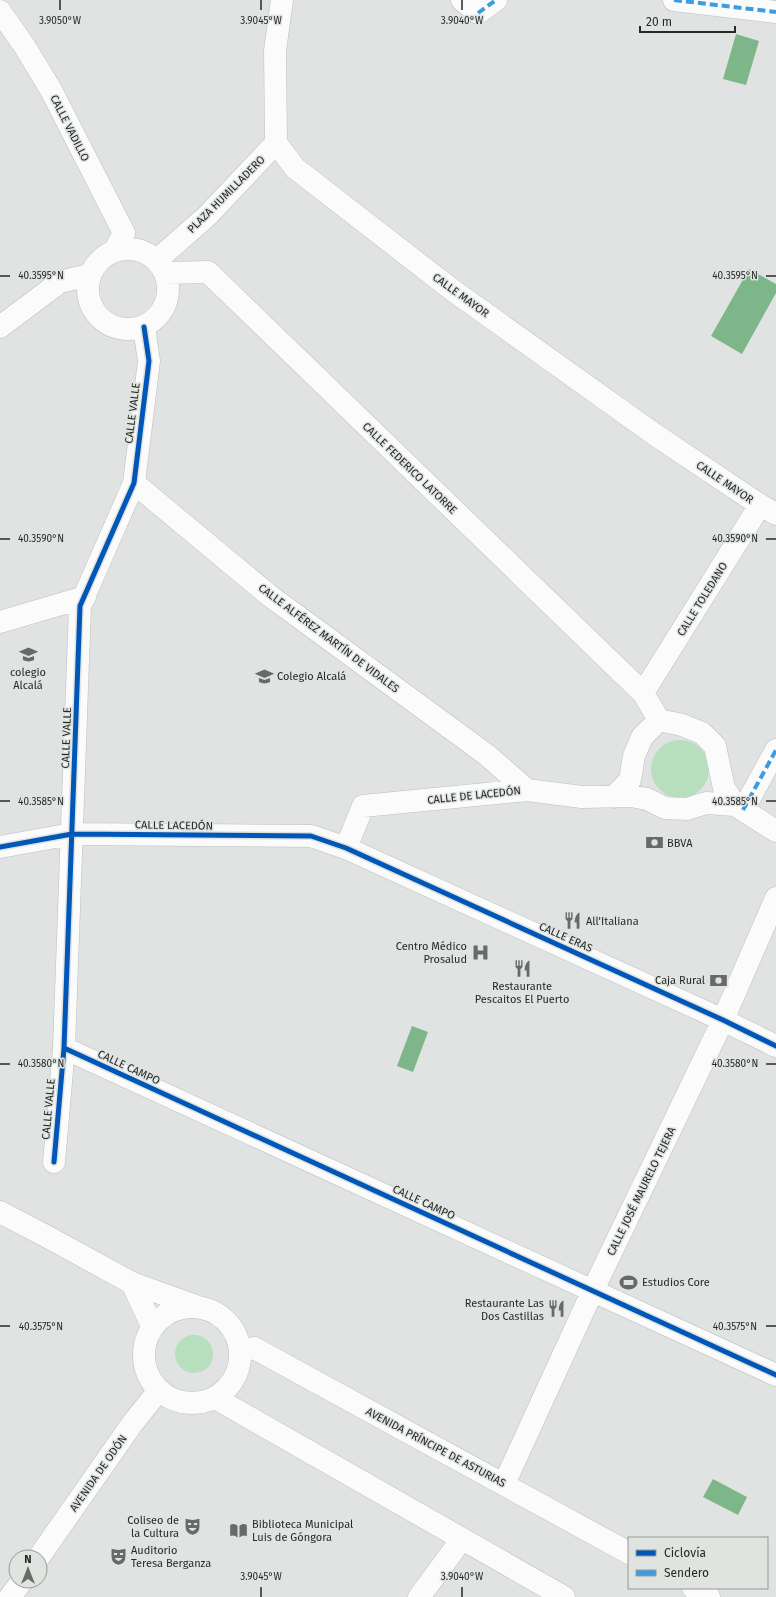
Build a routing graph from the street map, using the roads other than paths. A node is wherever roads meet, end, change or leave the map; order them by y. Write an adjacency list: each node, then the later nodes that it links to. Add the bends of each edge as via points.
1 (282, 0): 7 (street, via 275,51)
2 (496, 0): 4 (street)
3 (674, 0): 6 (street)
4 (470, 7)
5 (0, 11): 8 (street, CALLE VADILLO, via 51,90 124,234)
6 (776, 12)
7 (276, 143): 9 (street, PLAZA HUMILLADERO); 14 (street, CALLE MAYOR, via 295,168 451,289 654,434)
8 (116, 250): 9 (street, via 142,250); 10 (street, via 99,260)
9 (162, 266): 12 (street, via 169,294 161,313); 17 (street, CALLE FEDERICO LATORRE, via 208,272)
10 (89, 276): 11 (street, via 60,282); 12 (street, via 88,299 99,318 122,330)
11 (0, 327)
12 (144, 327): 13 (street, CALLE VALLE, via 149,360)
13 (134, 483): 15 (street, CALLE VALLE); 20 (street, CALLE ALFÉREZ MARTÍN DE VIDALES, via 270,596 487,755)
14 (768, 510): 17 (street, CALLE TOLEDANO)
15 (85, 597): 16 (street); 24 (street, CALLE VALLE, via 80,606)
16 (0, 622)
17 (643, 693): 18 (street, CALLE FEDERICO LATORRE)
18 (659, 720): 21 (street, via 642,737 634,756 630,780); 22 (street, via 702,733 715,746 724,788)
19 (776, 750): 22 (street)
20 (527, 790): 21 (street, CALLE DE LACEDÓN, via 582,797); 26 (street, CALLE DE LACEDÓN, via 362,806)
21 (622, 797): 22 (street, CALLE DE LACEDÓN, via 647,799 665,808 687,809 706,803)
22 (739, 807): 23 (street)
23 (776, 831)
24 (72, 834): 25 (street, CALLE LACEDÓN); 26 (street, CALLE LACEDÓN, via 311,836); 30 (street, CALLE VALLE)
25 (0, 847)
26 (346, 848): 28 (street, CALLE ERAS)
27 (776, 898): 28 (street, CALLE JOSÉ MAURELO TEJERA)
28 (723, 1020): 29 (street, CALLE ERAS); 34 (street, CALLE JOSÉ MAURELO TEJERA)
29 (776, 1046)
30 (64, 1048): 31 (street, CALLE VALLE); 34 (street, CALLE CAMPO)
31 (54, 1162)
32 (0, 1212): 33 (street)
33 (132, 1283): 35 (street); 36 (street)
34 (593, 1290): 38 (street, CALLE CAMPO); 41 (street, CALLE JOSÉ MAURELO TEJERA)
35 (201, 1307): 36 (street, via 174,1310); 37 (street, via 216,1312 228,1322 237,1336)
36 (152, 1326): 39 (street, via 146,1339 145,1367)
37 (240, 1351): 40 (street, via 240,1365 235,1378); 41 (street, AVENIDA PRÍNCIPE DE ASTURIAS, via 254,1348)
38 (776, 1374)
39 (159, 1390): 40 (street, via 171,1399 186,1403); 43 (street, AVENIDA DE ODÓN, via 132,1424)
40 (215, 1398): 42 (street)
41 (504, 1484): 44 (street, AVENIDA PRÍNCIPE DE ASTURIAS)
42 (462, 1539): 46 (street); 47 (street)
43 (45, 1549)
44 (628, 1552)
45 (695, 1589): 48 (street)
46 (419, 1597)
47 (564, 1597)
48 (709, 1597)

